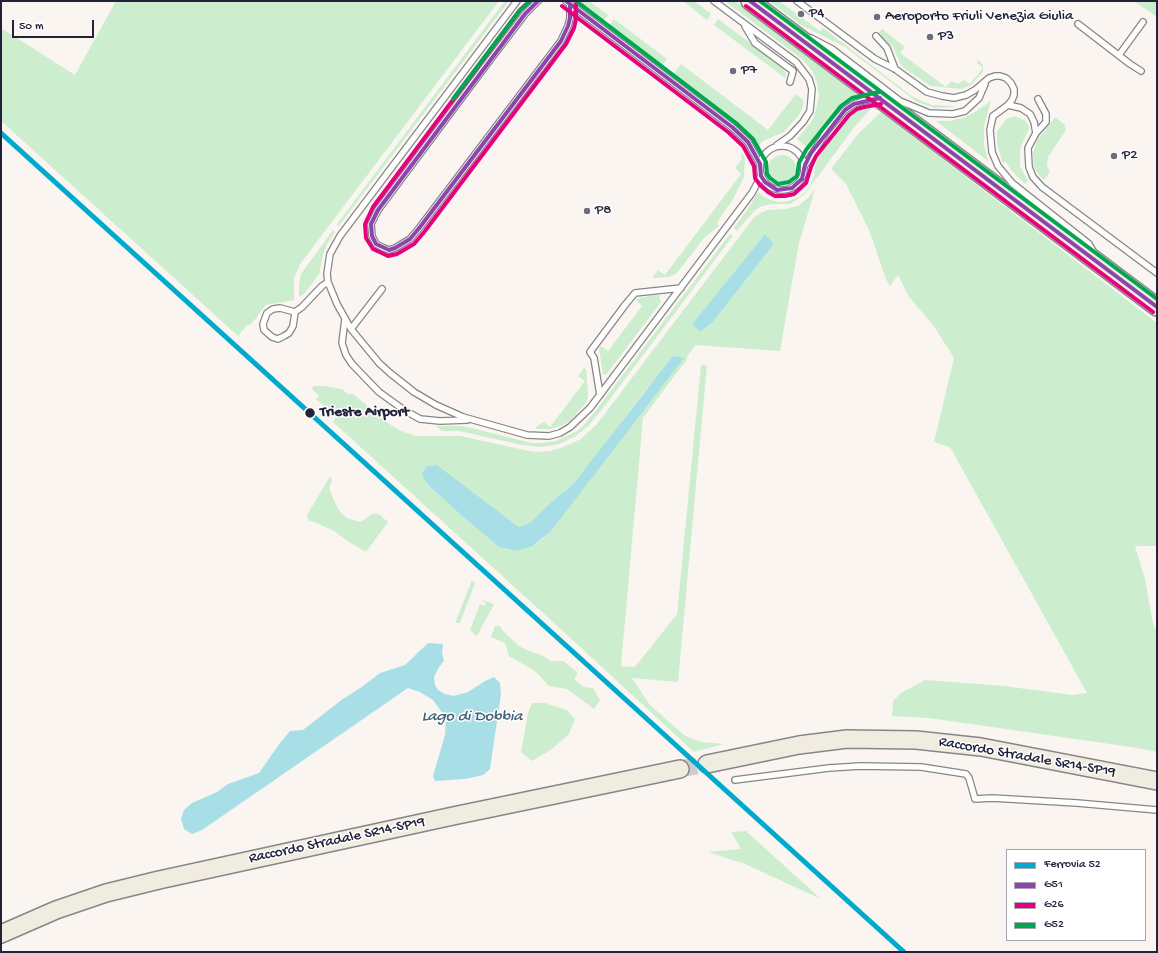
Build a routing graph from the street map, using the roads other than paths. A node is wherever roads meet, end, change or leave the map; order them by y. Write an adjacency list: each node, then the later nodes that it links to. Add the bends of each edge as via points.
1 (517, 1): 27 (lane, via 334,244 330,254)
2 (538, 1): 6 (lane, via 525,14 378,210 371,224 376,244 389,250 395,248 410,239 420,227 561,41 570,18)
3 (714, 1): 9 (lane)
4 (750, 1): 7 (main road)
5 (797, 1): 13 (lane, via 875,59)
6 (568, 3): 22 (lane, via 732,127 748,142)
7 (772, 18): 16 (lane, via 832,48 900,101 929,113 953,114 965,111 979,98); 17 (main road)
8 (1143, 22): 12 (lane)
9 (744, 24): 15 (lane, via 755,43 793,71); 21 (lane, via 796,62 809,79 812,89 810,111 790,136)
10 (1078, 24): 12 (lane)
11 (876, 36): 13 (lane, via 887,48)
12 (1119, 55): 14 (lane)
13 (895, 69): 16 (lane, via 927,92 954,98 966,95)
14 (1141, 71)
15 (790, 82)
16 (986, 82): 19 (lane, via 989,78 1000,76 1011,83 1014,95)
17 (880, 98): 23 (lane, via 854,104 845,110 827,131); 25 (main road)
18 (1038, 100): 20 (lane, via 1046,114 1046,122)
19 (1008, 105): 20 (lane, via 1021,108 1030,114); 25 (lane, via 992,116 992,152 998,166 1012,183 1089,244)
20 (1036, 133): 26 (lane, via 1028,148 1029,167 1033,177 1042,187)
21 (777, 145): 22 (lane, via 763,155); 23 (lane, via 792,147)
22 (760, 164): 24 (lane)
23 (805, 165): 24 (lane, via 802,179 792,188 784,190 771,187)
24 (761, 176): 29 (lane)
25 (1099, 262): 30 (main road)
26 (1157, 274)
27 (328, 282): 31 (lane); 32 (lane)
28 (382, 288): 33 (lane)
29 (681, 288): 34 (lane); 34 (lane, via 635,293 590,352 594,358)
30 (1157, 307)
31 (295, 312): 31 (lane, via 273,309 264,319 264,330 272,338 284,336 293,326)
32 (345, 319): 33 (lane); 35 (lane, via 342,343 346,355 379,392 420,419)
33 (351, 329): 35 (lane, via 379,363 403,384 436,405)
34 (600, 395): 35 (lane, via 570,427 549,436 527,435)
35 (470, 420)
36 (707, 764): 39 (main road, Raccordo Stradale SR14-SP19, via 800,745 847,739 916,740 981,747)
37 (680, 769): 41 (main road, Raccordo Stradale SR14-SP19, via 151,882 70,905)
38 (735, 780): 40 (lane, via 829,768 922,767 966,774 975,799 992,798)
39 (1157, 781)
40 (1157, 810)
41 (1, 934)

